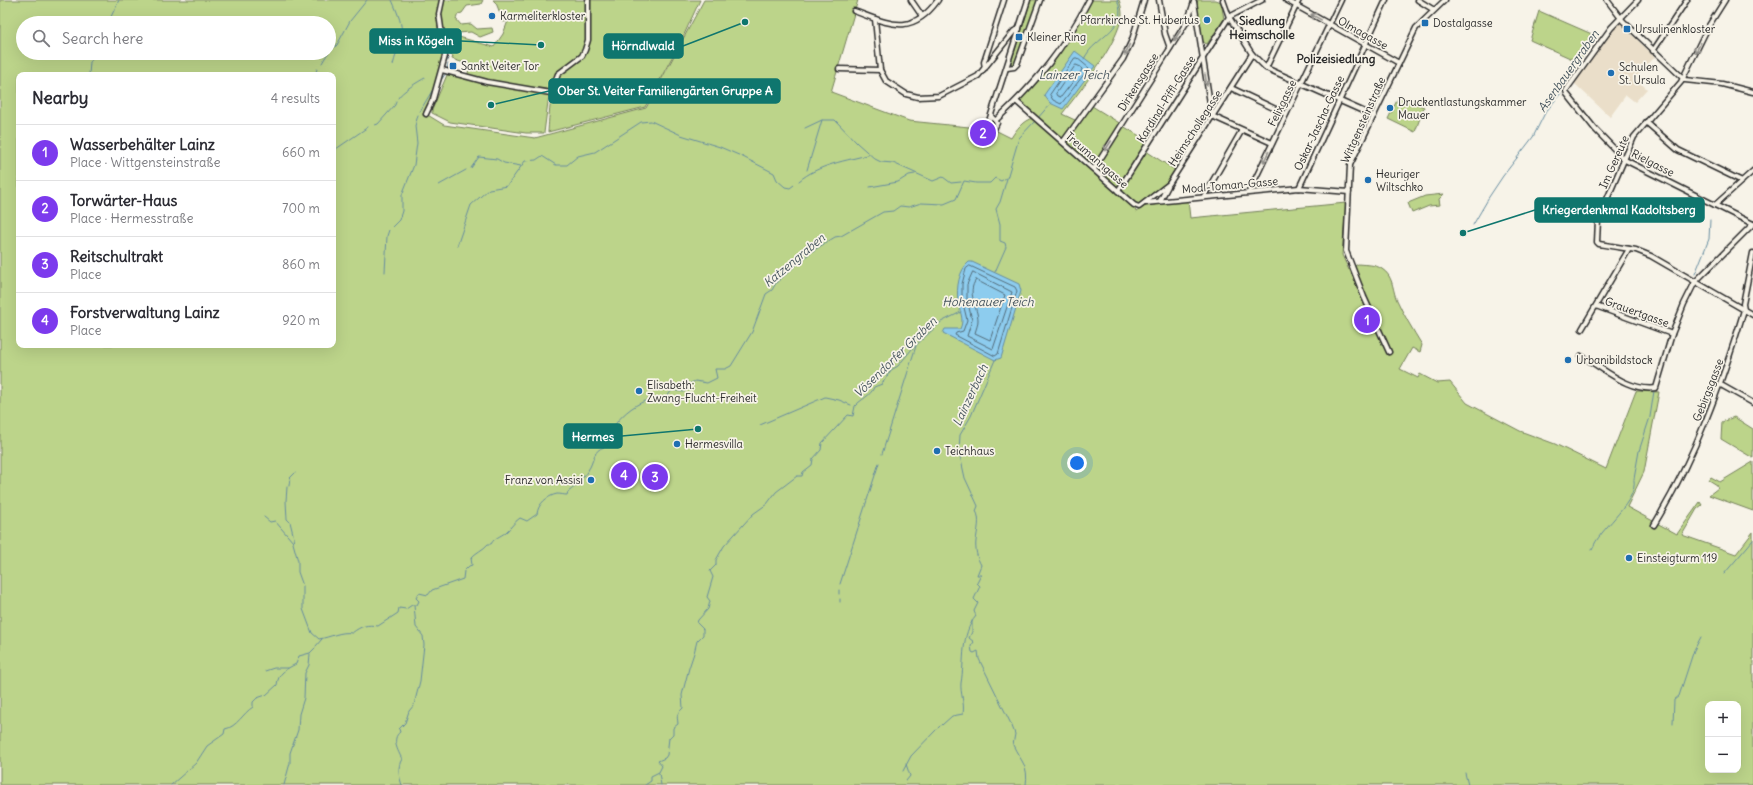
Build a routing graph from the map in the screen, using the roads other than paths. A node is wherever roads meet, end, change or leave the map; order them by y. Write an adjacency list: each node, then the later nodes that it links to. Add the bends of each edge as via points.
1 (442, 0): 43 (street, via 439,14 445,48)
2 (588, 0): 43 (street, via 586,50 558,74 551,93 487,82)
3 (912, 0): 27 (street)
4 (938, 0): 27 (street, via 929,12)
5 (1004, 0): 39 (street, via 984,62)
6 (1028, 0): 32 (street)
7 (1040, 0): 40 (street, via 1017,64)
8 (1089, 0): 49 (street, via 1061,50)
9 (1144, 0): 59 (street, one-way to 59, via 1132,40 1123,59)
10 (1159, 0): 34 (street)
11 (1223, 0): 29 (street)
12 (1262, 0): 29 (street)
13 (1286, 0): 24 (street, Olmagasse)
14 (1299, 0): 24 (street)
15 (1341, 0): 31 (street, Felixgasse)
16 (1386, 0): 33 (street, Oskar-Jascha-Gasse)
17 (1418, 0): 26 (street)
18 (1445, 0): 26 (street, Wittgensteinstraße)
19 (1607, 0): 30 (street)
20 (1638, 0): 30 (street)
21 (1687, 0): 35 (street)
22 (1725, 0): 45 (street, Im Gereute, one-way to 45)
23 (1194, 1): 34 (street, Dirkensgasse, one-way to 34, via 1188,20); 37 (street)
24 (1296, 6): 31 (street, Olmagasse, one-way to 24); 41 (street)
25 (854, 10): 28 (street)
26 (1434, 10): 38 (street, Wittgensteinstraße, via 1416,28)
27 (922, 16): 28 (street, via 905,25 893,25)
28 (875, 18): 44 (street)
29 (1229, 18): 36 (street); 37 (street, Kardinal-Piffl-Gasse)
30 (1620, 18): 35 (street); 61 (street, Rielgasse, via 1566,92 1595,130)
31 (1330, 25): 33 (street, Olmagasse); 46 (street, Felixgasse)
32 (1019, 29): 39 (street, via 1014,31); 40 (street)
33 (1366, 44): 38 (street, Olmagasse); 50 (street, Oskar-Jascha-Gasse)
34 (1170, 48): 62 (street, Dirkensgasse, one-way to 62)
35 (1653, 51): 45 (street)
36 (1252, 54): 41 (street); 47 (street, Heimschollegasse)
37 (1203, 58): 54 (street, one-way to 54); 67 (street, Kardinal-Piffl-Gasse)
38 (1399, 63): 55 (street, Wittgensteinstraße)
39 (985, 68): 44 (street, via 971,80 939,96 929,97 906,94 886,81)
40 (1007, 68): 53 (street)
41 (1266, 68): 46 (street)
42 (839, 69): 44 (street)
43 (442, 70): 51 (street)
44 (880, 70)
45 (1682, 78): 48 (street); 57 (street, Im Gereute)
46 (1301, 84): 50 (street); 52 (street, Felixgasse)
47 (1231, 88): 52 (street); 54 (street, Heimschollegasse)
48 (1753, 92)
49 (1018, 101): 56 (street); 59 (street, Treumanngasse)
50 (1339, 101): 55 (street); 66 (street, Oskar-Jascha-Gasse)
51 (426, 114)
52 (1286, 114): 60 (street, Felixgasse)
53 (991, 116): 56 (street); 56 (street, via 989,122 992,129 998,126)
54 (1212, 116): 58 (street); 65 (street, Heimschollegasse)
55 (1374, 116): 69 (street, Wittgensteinstraße, via 1350,165)
56 (996, 120)
57 (1646, 122): 61 (street, Im Gereute, via 1636,134); 64 (street, via 1678,150)
58 (1242, 130): 60 (street); 70 (street)
59 (1063, 142): 62 (street, Treumanngasse)
60 (1272, 143): 68 (street, Felixgasse, one-way to 68)
61 (1625, 160): 73 (street, Rielgasse); 75 (street, Im Gereute, via 1598,223 1597,243)
62 (1094, 169): 67 (street, Treumanngasse)
63 (1753, 172): 64 (street)
64 (1742, 182): 73 (street)
65 (1169, 184): 71 (street); 72 (street, Heimschollegasse)
66 (1299, 188): 68 (street, Modl-Toman-Gasse); 69 (street, Modl-Toman-Gasse)
67 (1118, 191): 72 (street, Treumanngasse, via 1136,206)
68 (1249, 192): 70 (street, Modl-Toman-Gasse)
69 (1349, 192): 83 (street, Wittgensteinstraße, via 1347,256)
70 (1204, 196): 71 (street, Modl-Toman-Gasse)
71 (1160, 201): 72 (street, Modl-Toman-Gasse)
72 (1144, 203)
73 (1715, 205): 74 (street, Rielgasse)
74 (1753, 224): 77 (street)
75 (1629, 249): 77 (street, via 1656,258); 78 (street)
76 (1753, 252): 79 (street, Gebirgsgasse)
77 (1695, 282): 79 (street); 82 (street)
78 (1596, 306): 81 (street); 82 (street, Grauertgasse)
79 (1744, 310): 80 (street); 85 (street, Gebirgsgasse)
80 (1753, 315)
81 (1582, 329)
82 (1672, 334): 84 (street, via 1656,388 1639,388)
83 (1389, 352)
84 (1581, 356)
85 (1720, 385): 86 (street); 87 (street, Gebirgsgasse, via 1680,481)
86 (1753, 403)
87 (1654, 525)

